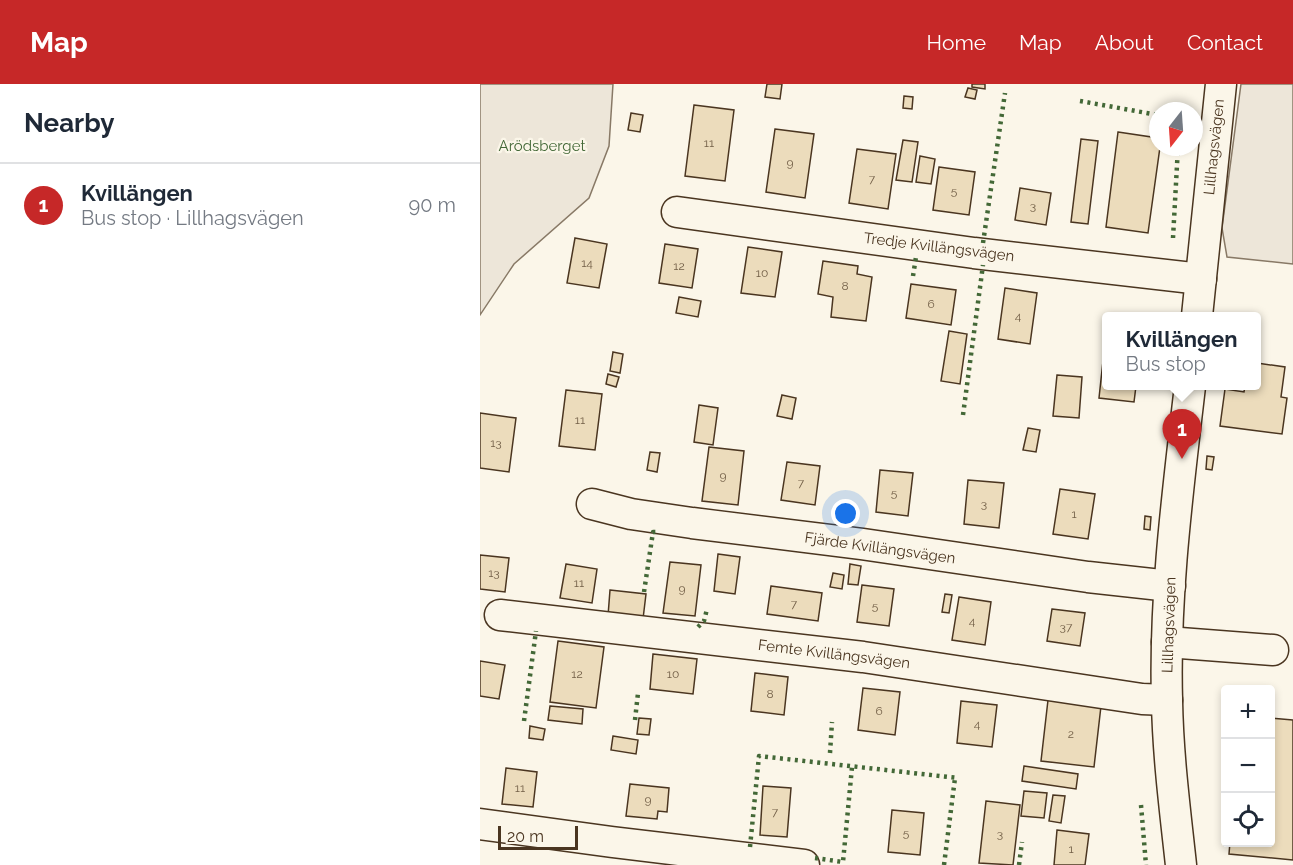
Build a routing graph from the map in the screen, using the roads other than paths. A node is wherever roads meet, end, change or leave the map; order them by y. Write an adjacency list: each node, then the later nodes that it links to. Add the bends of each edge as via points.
1 (1221, 84): 3 (street, Lillhagsvägen)
2 (677, 212): 3 (street, Tredje Kvillängsvägen, via 974,253)
3 (1201, 279): 4 (street, Lillhagsvägen)
4 (1197, 312)
5 (1190, 390): 7 (street, Lillhagsvägen)
6 (592, 504): 7 (street, Fjärde Kvillängsvägen, via 692,523)
7 (1170, 586): 9 (street, Lillhagsvägen)
8 (500, 615): 11 (street, Femte Kvillängsvägen, via 863,657)
9 (1167, 642): 10 (street); 11 (street, Lillhagsvägen)
10 (1273, 650)
11 (1167, 700): 14 (street, Lillhagsvägen)
12 (480, 824): 13 (street)
13 (804, 865)
14 (1181, 865)

